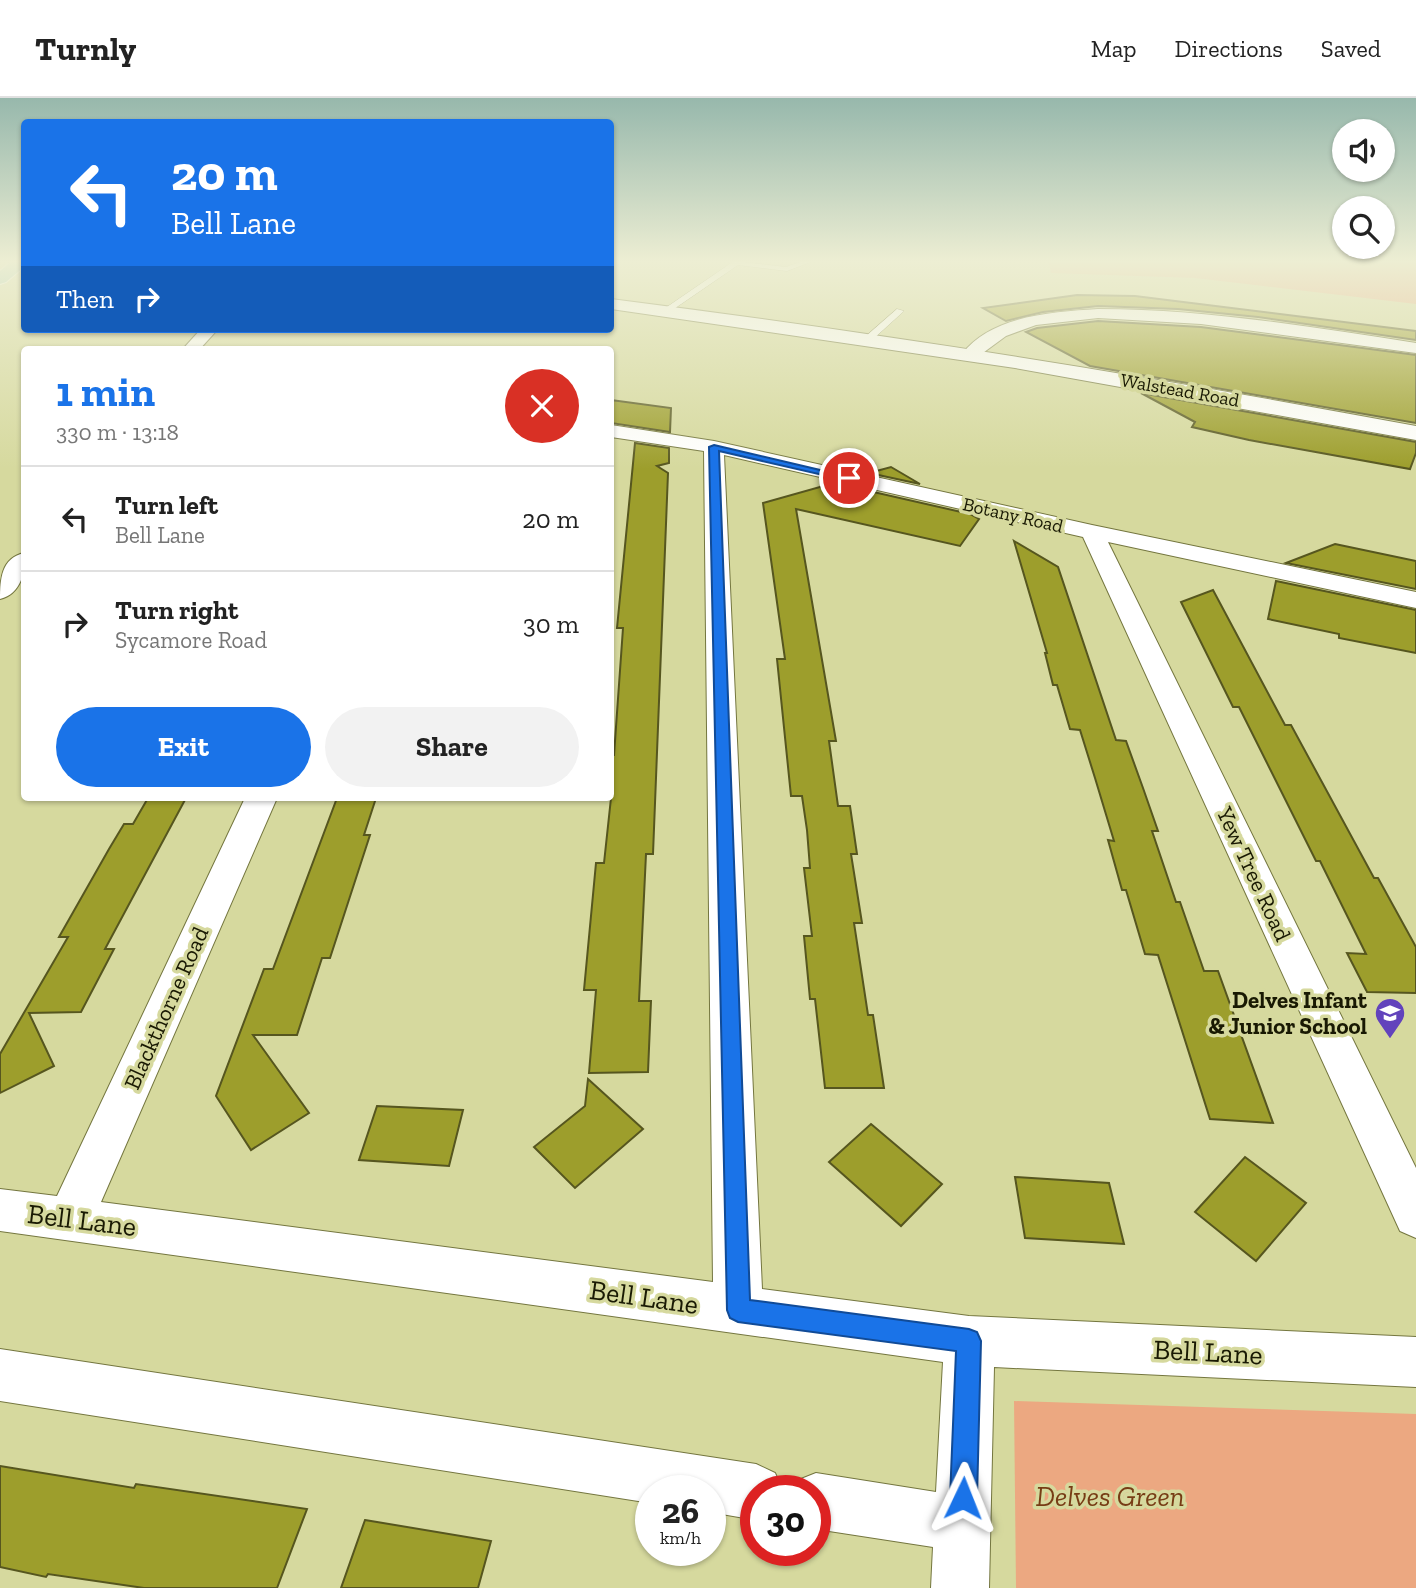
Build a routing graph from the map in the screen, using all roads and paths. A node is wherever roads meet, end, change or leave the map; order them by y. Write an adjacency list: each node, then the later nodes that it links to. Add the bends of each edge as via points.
1 (799, 330): 6 (street, Walstead Road)
2 (879, 330): 6 (lane)
3 (1006, 330): 9 (street)
4 (1280, 330): 8 (street)
5 (206, 333): 7 (street)
6 (868, 339): 9 (street, Walstead Road)
7 (194, 346)
8 (1416, 348)
9 (970, 354): 11 (street, Walstead Road)
10 (614, 431): 12 (street, Botany Road)
11 (1416, 433)
12 (714, 447): 13 (street, Botany Road); 21 (street)
13 (1092, 532): 16 (street, Botany Road); 19 (street, Yew Tree Road)
14 (21, 564): 15 (street)
15 (0, 592)
16 (1416, 600)
17 (260, 801): 20 (street, Blackthorne Road)
18 (0, 1210): 20 (street, Bell Lane)
19 (1416, 1216)
20 (71, 1217): 21 (street, Bell Lane)
21 (738, 1310): 22 (street, Bell Lane)
22 (969, 1341): 23 (street, Bell Lane); 27 (street)
23 (1416, 1362)
24 (0, 1375): 25 (street)
25 (740, 1490)
26 (831, 1503): 27 (street)
27 (962, 1524): 28 (street)
28 (960, 1588)

